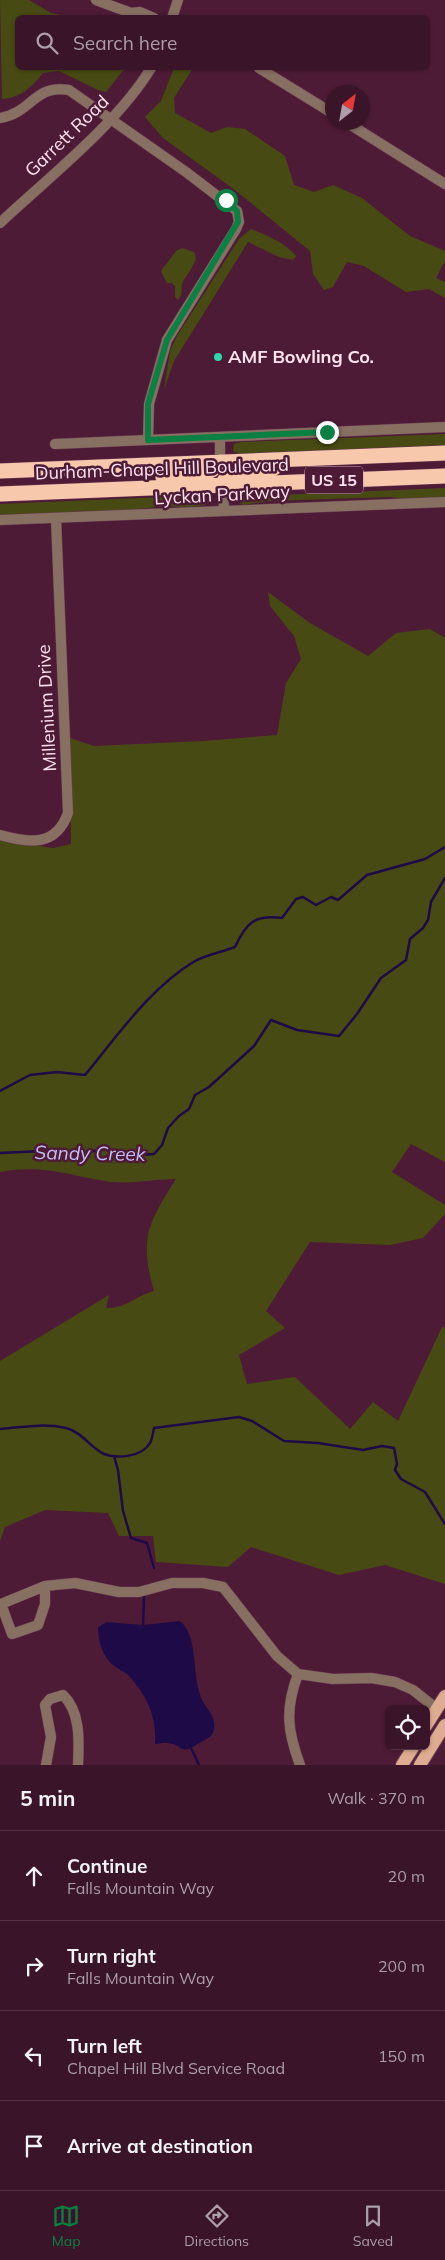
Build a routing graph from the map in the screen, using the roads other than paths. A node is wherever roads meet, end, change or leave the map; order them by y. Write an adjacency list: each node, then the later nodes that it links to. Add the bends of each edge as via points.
1 (96, 0): 3 (street)
2 (178, 0): 5 (street)
3 (133, 15): 4 (street, via 140,12)
4 (147, 15)
5 (173, 15)
6 (150, 70): 10 (street, Garrett Road)
7 (262, 70): 8 (street)
8 (325, 109)
9 (0, 118): 10 (street, via 14,116 44,92 60,88 77,94)
10 (111, 118): 13 (street, Garrett Road); 16 (street, via 226,200 238,216 236,229 167,340 148,404)
11 (359, 130): 12 (street)
12 (445, 184)
13 (0, 223)
14 (445, 428): 15 (street)
15 (220, 437): 16 (street); 20 (street)
16 (148, 440): 17 (street)
17 (55, 444)
18 (445, 453): 19 (highway, Durham-Chapel Hill Boulevard / US 15)
19 (335, 458): 20 (highway, Durham-Chapel Hill Boulevard / US 15); 23 (highway, via 230,474)
20 (220, 462): 21 (highway, Durham-Chapel Hill Boulevard / US 15); 24 (highway, via 207,473)
21 (0, 471)
22 (445, 476): 23 (highway, Durham-Chapel Hill Boulevard / US 15)
23 (223, 484): 24 (highway, Durham-Chapel Hill Boulevard / US 15); 27 (street)
24 (70, 491): 25 (highway, Durham-Chapel Hill Boulevard / US 15)
25 (0, 494)
26 (445, 502): 27 (street, Lyckan Parkway)
27 (224, 510): 28 (street, Lyckan Parkway)
28 (56, 519): 29 (street, Lyckan Parkway); 30 (street, Millenium Drive, via 68,813 56,834 39,841)
29 (0, 520)
30 (0, 835)
31 (46, 1586): 31 (street, via 1,1604 12,1634 38,1625 45,1604); 32 (street, via 75,1583 119,1592 139,1592 172,1583 203,1582 223,1587 277,1656)
32 (298, 1674): 34 (street, via 395,1682 413,1690); 40 (street, via 288,1717)
33 (445, 1696): 34 (main road)
34 (437, 1709): 35 (main road)
35 (430, 1720)
36 (445, 1725): 42 (main road)
37 (411, 1750): 41 (main road)
38 (46, 1765): 39 (street, via 50,1737 46,1705 63,1695 72,1703 76,1720)
39 (78, 1765)
40 (300, 1765)
41 (402, 1765)
42 (420, 1765)

